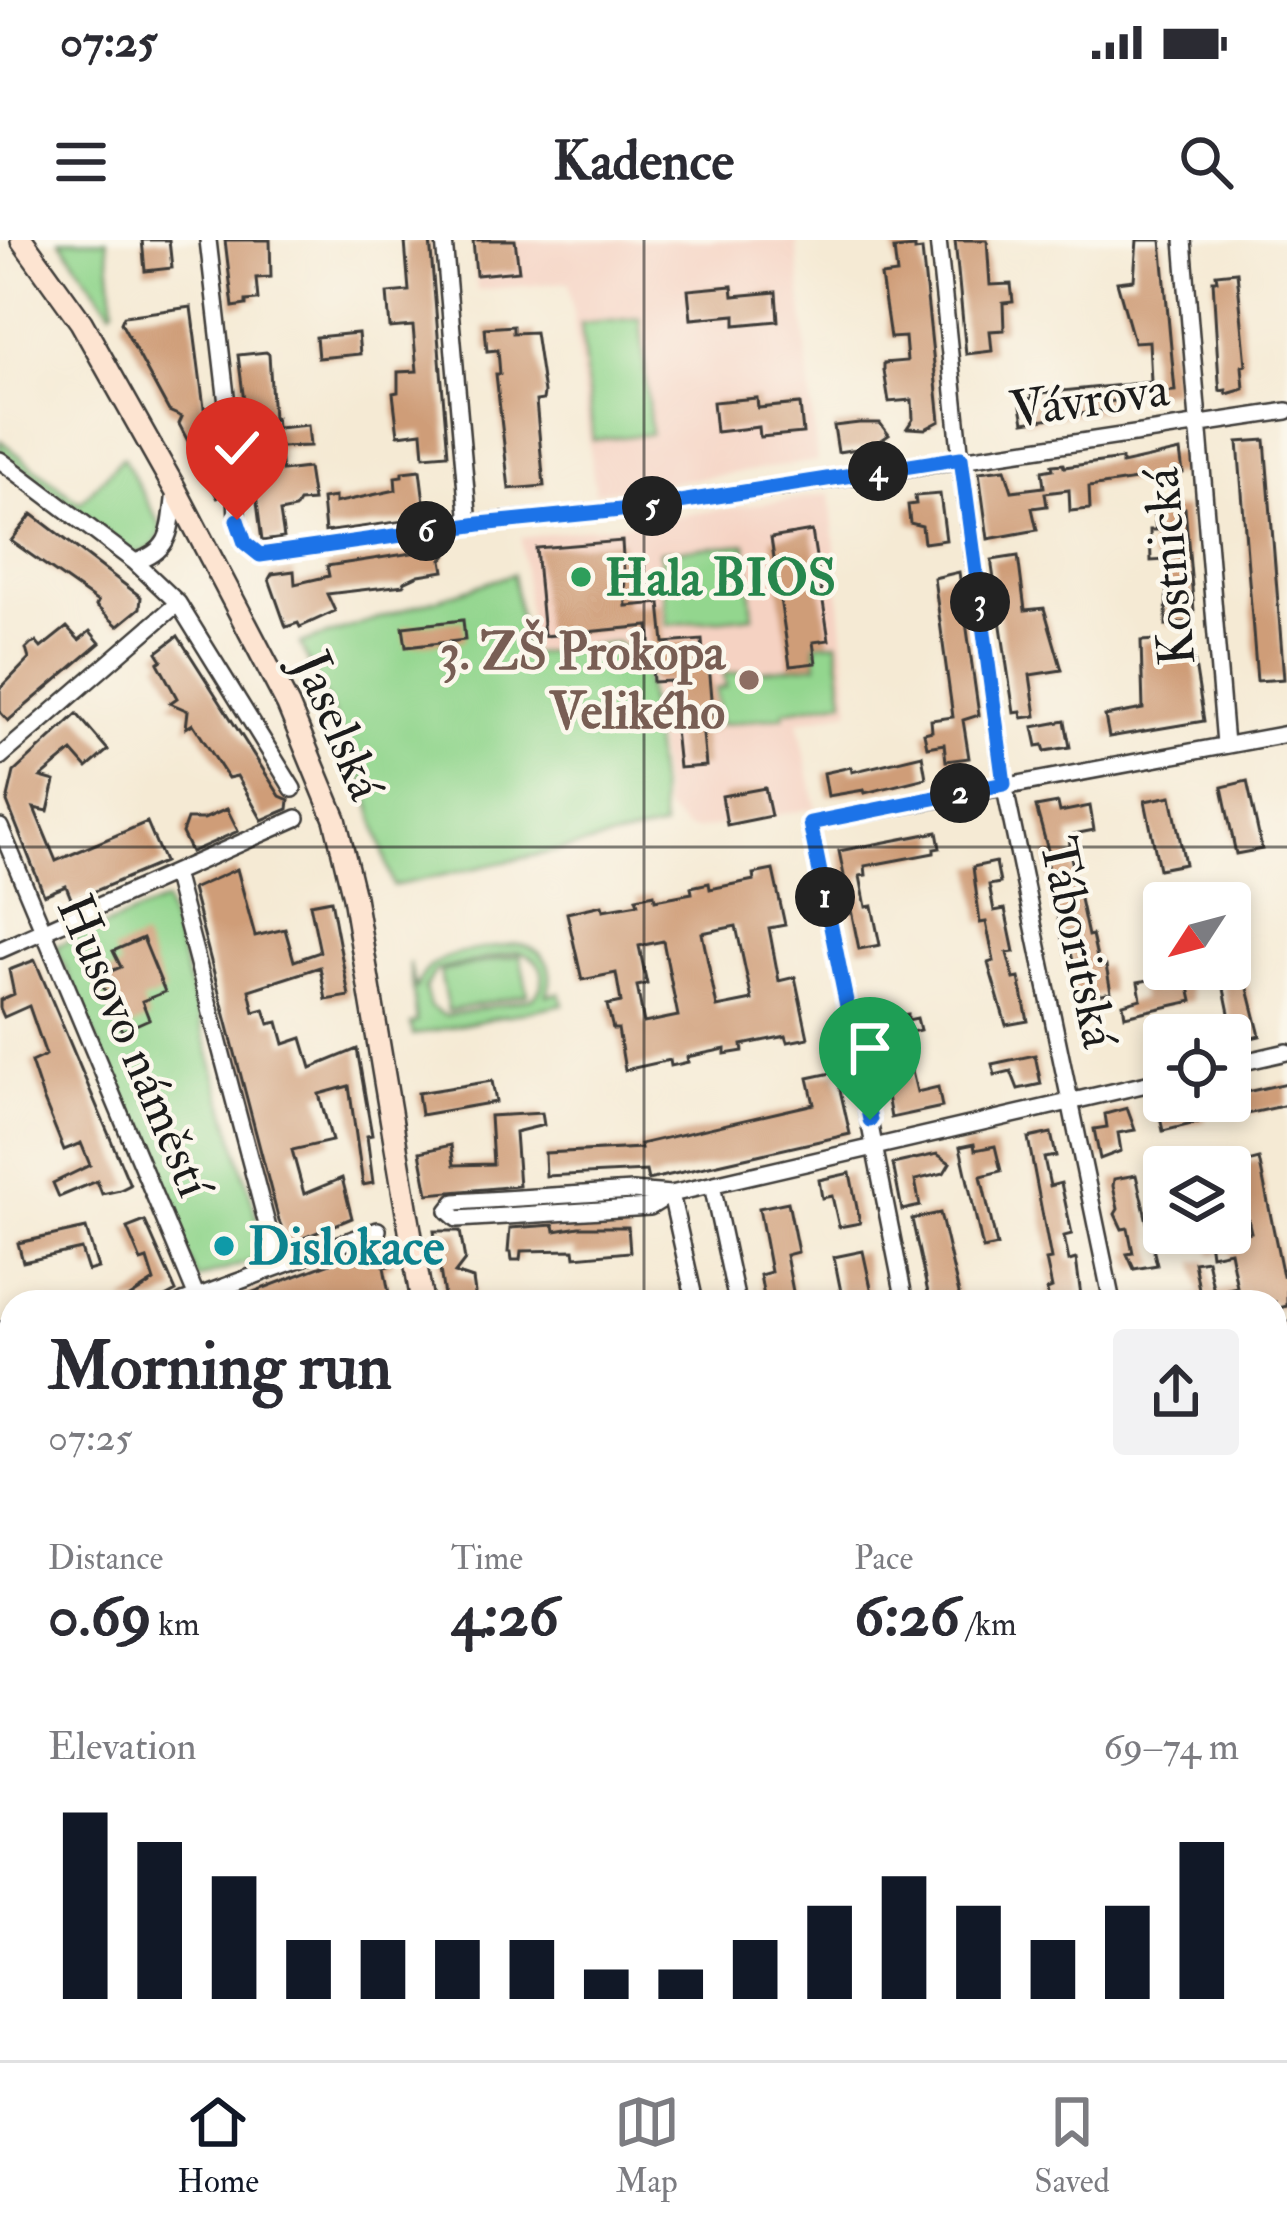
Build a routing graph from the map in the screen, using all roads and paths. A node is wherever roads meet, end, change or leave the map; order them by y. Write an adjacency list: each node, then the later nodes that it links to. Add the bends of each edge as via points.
1 (22, 240): 10 (street, Jaselská, via 81,322)
2 (208, 240): 11 (street, Vávrova, via 245,543 260,555)
3 (445, 240): 11 (street)
4 (938, 240): 8 (street, Táboritská)
5 (1183, 240): 7 (street, Kostnická)
6 (1287, 411): 7 (street, Vávrova)
7 (1198, 424): 8 (street, Vávrova); 15 (street, Kostnická)
8 (961, 458): 11 (street, Vávrova, via 641,508); 17 (street, Táboritská)
9 (0, 460): 12 (street)
10 (175, 489): 12 (street, via 170,535 155,556); 37 (street, Jaselská, via 288,705 335,819)
11 (470, 525)
12 (135, 562): 13 (street)
13 (178, 603): 16 (street); 18 (street)
14 (1287, 734): 15 (street)
15 (1226, 744): 17 (street)
16 (0, 758)
17 (1004, 784): 27 (street, Táboritská); 28 (street, via 810,823)
18 (293, 789)
19 (298, 818): 21 (street)
20 (0, 827): 22 (street, Husovo náměstí)
21 (174, 873): 22 (street); 32 (street, Husovo náměstí)
22 (41, 934): 23 (street); 34 (street, Husovo náměstí)
23 (0, 950)
24 (1287, 1052): 25 (street)
25 (1251, 1060)
26 (1143, 1085): 27 (street)
27 (1070, 1102): 28 (street); 41 (street, Táboritská)
28 (876, 1147): 29 (street); 40 (street)
29 (712, 1185): 30 (street); 39 (street)
30 (671, 1194): 30 (street, via 455,1202 448,1211 457,1220 650,1207); 38 (street)
31 (378, 1230): 32 (street)
32 (278, 1266): 33 (street)
33 (238, 1280): 35 (street); 36 (street)
34 (185, 1290)
35 (212, 1290)
36 (239, 1290)
37 (420, 1290)
38 (692, 1290)
39 (734, 1290)
40 (903, 1290)
41 (1109, 1290)

